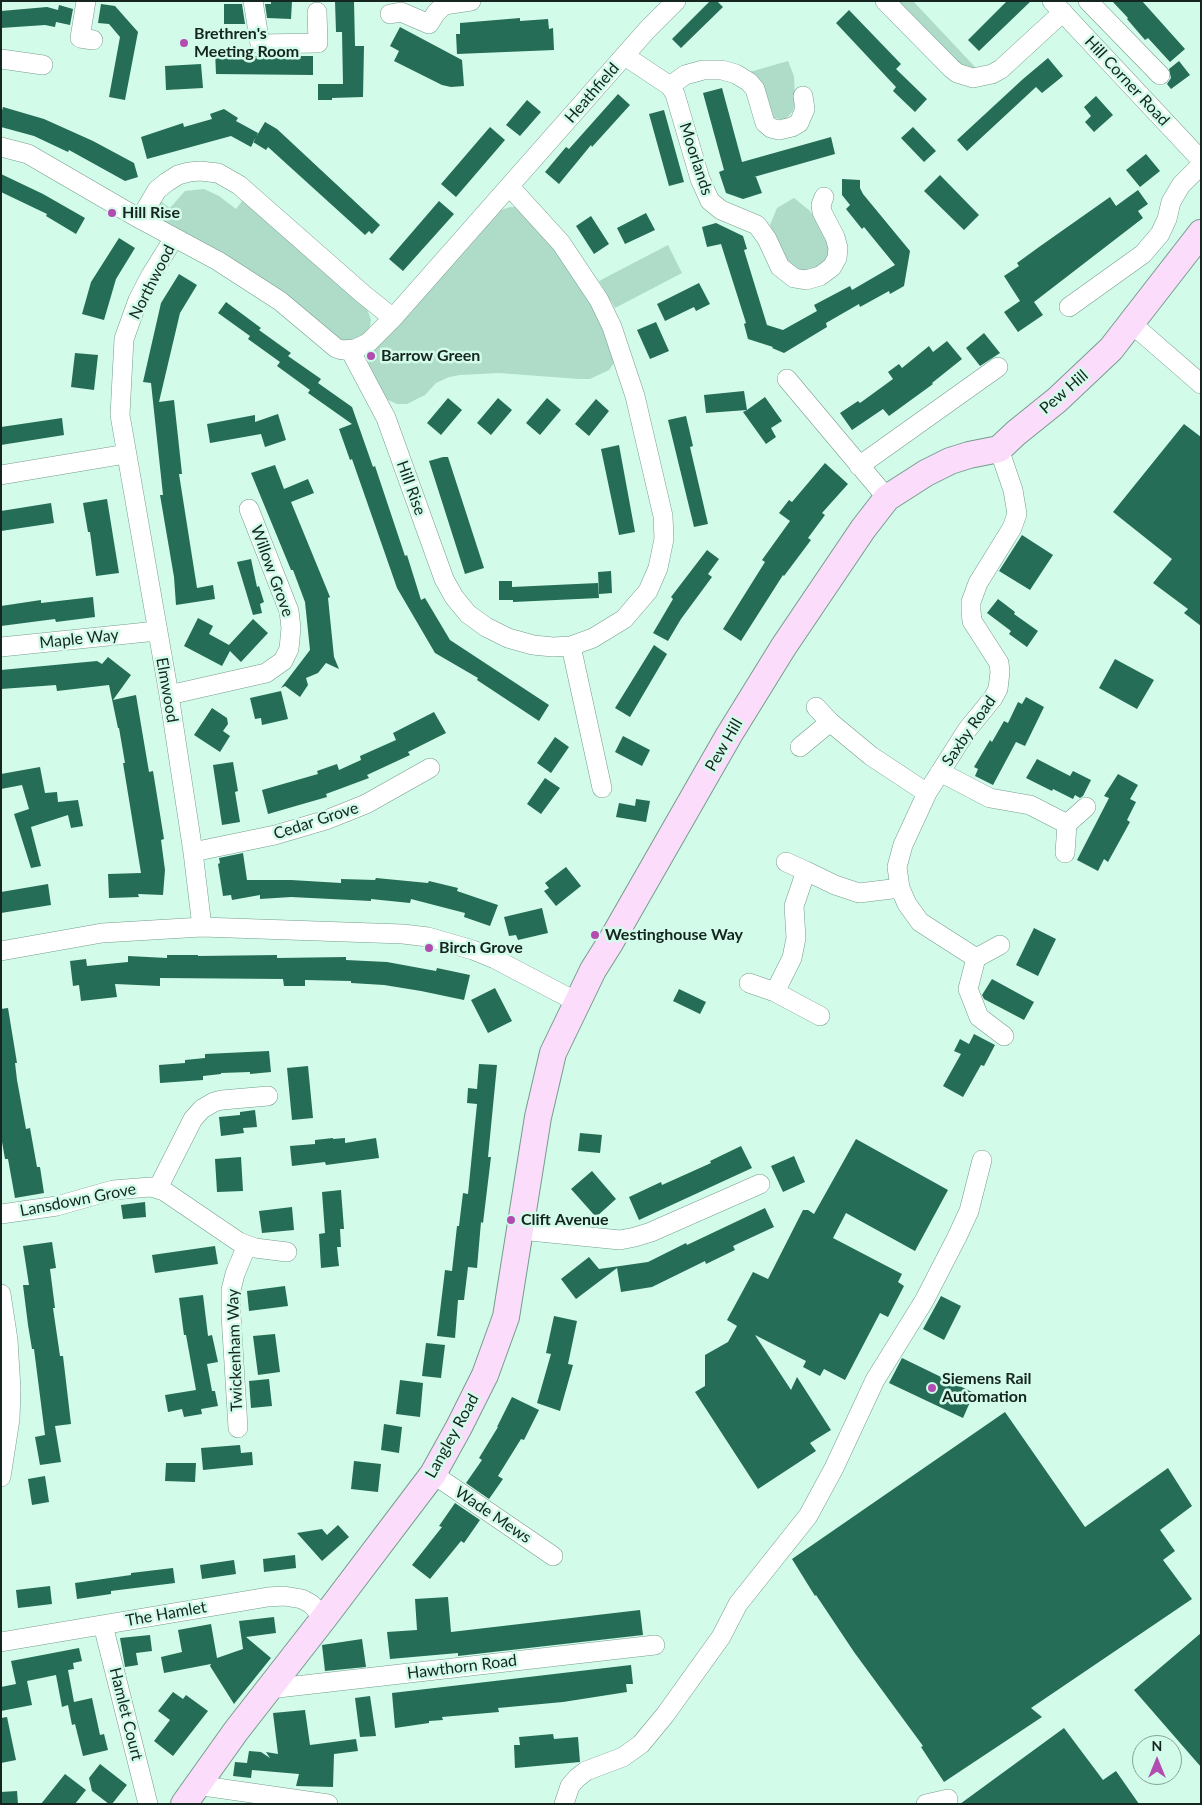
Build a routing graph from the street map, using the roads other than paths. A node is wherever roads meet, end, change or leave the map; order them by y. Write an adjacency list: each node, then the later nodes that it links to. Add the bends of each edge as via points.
1 (86, 1): 10 (street, via 80,38)
2 (253, 1): 8 (street, via 260,44 318,43)
3 (471, 1): 9 (street, via 444,5 436,13 437,28 401,12)
4 (676, 1): 11 (street, Heathfield)
5 (885, 1): 7 (street, via 951,68 973,78 1000,69)
6 (1088, 1): 14 (street)
7 (1058, 7): 18 (street, Hill Corner Road)
8 (317, 12)
9 (390, 14)
10 (93, 40)
11 (625, 56): 15 (street); 20 (street, Heathfield)
12 (1, 59): 13 (street)
13 (43, 65)
14 (1160, 75)
15 (670, 86): 16 (street, via 703,70 736,74 755,90 765,123 779,130 799,123 804,114); 21 (street, Moorlands, via 710,201 721,210 757,225 780,267 794,278 806,280 820,276 832,267 836,258 835,237 821,208)
16 (803, 96)
17 (1, 147): 22 (street, via 28,154)
18 (1201, 160)
19 (1201, 165): 25 (street, via 1181,185 1160,234 1143,254)
20 (510, 187): 26 (street); 40 (street, Hill Rise, via 561,243 590,285 612,327 635,396 663,516 664,539 658,568 648,591 624,620)
21 (824, 197)
22 (140, 219): 24 (street); 26 (street, via 157,190 178,175 200,171 218,174 239,185)
23 (1201, 233): 27 (main road, Pew Hill)
24 (174, 238): 28 (street, via 263,289 336,348); 32 (street, Northwood, via 138,300 124,340)
25 (1069, 306)
26 (393, 318): 28 (street, via 368,343)
27 (1132, 324): 31 (street); 33 (main road, Pew Hill, via 1090,370)
28 (350, 350): 40 (street, Hill Rise, via 386,418 439,566 454,597 476,621 497,633 533,645)
29 (998, 367): 35 (street)
30 (788, 379): 35 (street)
31 (1201, 384)
32 (120, 415): 34 (street, Elmwood)
33 (999, 449): 37 (main road, Pew Hill, via 950,461); 47 (street, Saxby Road, via 1013,490 1017,514 1012,528 978,583 971,611 972,621 999,663 999,681 993,698 967,730)
34 (126, 454): 36 (street); 39 (street, Elmwood)
35 (859, 466): 37 (street)
36 (1, 475)
37 (887, 498): 63 (main road, Pew Hill, via 862,529 784,646 729,735)
38 (249, 509): 42 (street, Willow Grove, via 289,610 292,628 289,649 283,660 266,673)
39 (157, 631): 41 (street, Maple Way); 42 (street, Elmwood)
40 (571, 646): 48 (street)
41 (1, 647)
42 (168, 695): 52 (street, Elmwood)
43 (816, 707): 44 (street)
44 (830, 722): 45 (street); 49 (street, via 871,756)
45 (800, 747)
46 (430, 768): 52 (street, Cedar Grove, via 366,804 326,820 275,835)
47 (940, 772): 49 (street, Saxby Road); 51 (street, via 990,798 1030,805)
48 (602, 788)
49 (927, 793): 56 (street, Saxby Road, via 897,866)
50 (1086, 807): 51 (street)
51 (1067, 824): 53 (street)
52 (193, 852): 57 (street, Elmwood)
53 (1064, 853)
54 (786, 862): 55 (street)
55 (806, 871): 56 (street, via 859,893); 62 (street, via 794,906 796,938 792,958)
56 (900, 888): 60 (street, Saxby Road, via 920,922)
57 (202, 927): 59 (street, via 102,933); 63 (street, via 374,932 428,937 496,959)
58 (1000, 945): 60 (street)
59 (1, 951)
60 (976, 958): 65 (street, via 968,989 980,1017)
61 (749, 983): 62 (street)
62 (775, 992): 64 (street)
63 (577, 1002): 71 (main road, Langley Road, via 553,1053 538,1117)
64 (820, 1016)
65 (1004, 1036)
66 (268, 1096): 69 (street, via 222,1100 202,1109 193,1119)
67 (982, 1160): 89 (street, via 970,1211 957,1238 924,1301 875,1380 808,1516 738,1604 721,1637 641,1744 623,1757 586,1771 577,1778 570,1786)
68 (760, 1184): 71 (street, via 651,1232 620,1240)
69 (158, 1188): 70 (street, Lansdown Grove, via 113,1190 57,1206); 72 (street, Lansdown Grove)
70 (1, 1214)
71 (520, 1230): 77 (main road, Langley Road, via 506,1317 485,1376)
72 (246, 1245): 73 (street, Lansdown Grove); 76 (street, Twickenham Way, via 231,1290)
73 (287, 1252)
74 (1, 1294): 75 (street, via 10,1364)
75 (6, 1420): 78 (street)
76 (238, 1428)
77 (433, 1474): 79 (street, Wade Mews); 80 (main road, Langley Road)
78 (1, 1477)
79 (553, 1556)
80 (324, 1618): 81 (street, The Hamlet, via 307,1601 284,1596); 84 (main road, Langley Road)
81 (103, 1625): 82 (street, The Hamlet); 87 (street, Hamlet Court)
82 (1, 1642)
83 (654, 1645): 84 (street, Hawthorn Road)
84 (269, 1689): 85 (main road, Langley Road)
85 (190, 1795): 88 (street)
86 (948, 1799): 90 (street)
87 (148, 1804)
88 (328, 1804)
89 (564, 1804)
90 (926, 1804)

